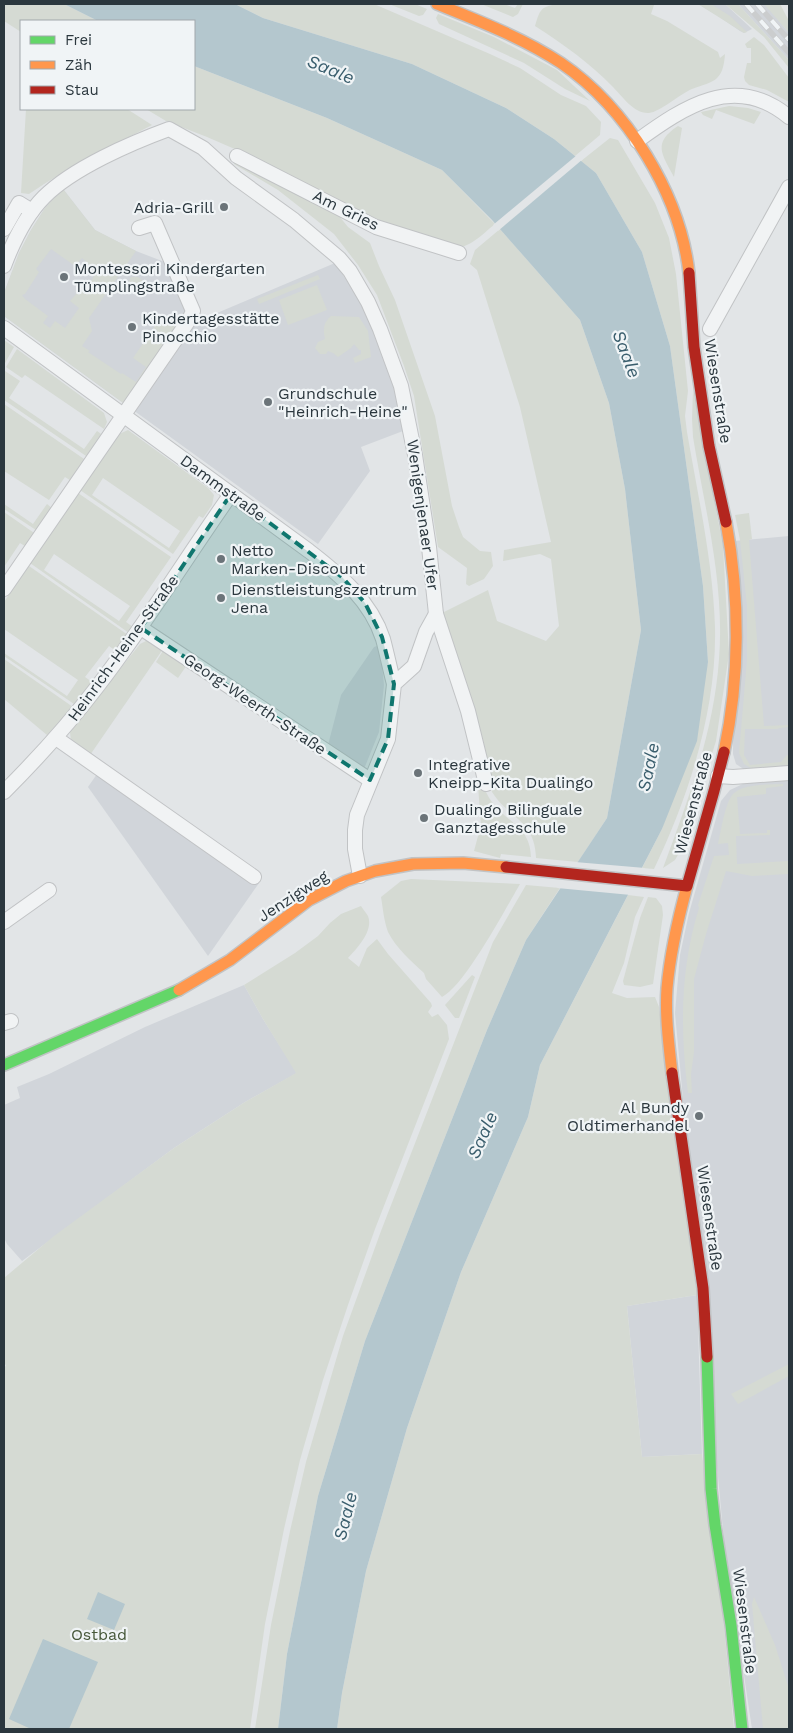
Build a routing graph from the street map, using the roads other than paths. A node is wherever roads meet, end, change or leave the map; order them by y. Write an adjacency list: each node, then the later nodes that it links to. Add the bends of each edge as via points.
1 (437, 4): 3 (main road, Wiesenstraße, via 519,38 560,62 593,89)
2 (789, 116): 3 (street, via 758,99 720,96 672,116)
3 (637, 141): 21 (main road, Wiesenstraße, via 674,214 686,254 693,336 707,431 730,545 736,605 735,658 728,728)
4 (237, 156): 9 (street, Am Gries, via 376,227)
5 (789, 187): 12 (street)
6 (32, 211): 8 (street, via 19,202); 10 (street); 16 (street, Wenigenjenaer Ufer, via 61,182 132,144 169,129 203,148 236,178 340,258 368,302 380,329 407,410 416,455)
7 (139, 228): 13 (street, via 155,223 193,310)
8 (4, 230)
9 (459, 253)
10 (4, 266)
11 (4, 328): 13 (street, Dammstraße)
12 (710, 329)
13 (124, 415): 14 (street, Dammstraße); 15 (street)
14 (231, 494): 17 (street, Heinrich-Heine-Straße); 18 (street, Dammstraße, via 321,560 365,603 382,637)
15 (4, 589)
16 (436, 614): 18 (street, via 414,666); 23 (street, Wenigenjenaer Ufer, via 468,711)
17 (141, 628): 19 (street, Heinrich-Heine-Straße); 22 (street, Georg-Weerth-Straße)
18 (394, 684): 22 (street, Dammstraße, via 388,738)
19 (56, 738): 24 (street, Heinrich-Heine-Straße); 26 (street)
20 (789, 773): 21 (street)
21 (718, 776): 27 (main road, Wiesenstraße)
22 (370, 780): 25 (street, Dammstraße, via 355,830)
23 (486, 784)
24 (4, 792)
25 (360, 876): 27 (main road, Jenzigweg, via 413,864 446,863); 30 (main road, Jenzigweg, via 310,900 202,978)
26 (254, 877)
27 (687, 886): 31 (main road, Wiesenstraße, via 671,957 667,990 668,1030 703,1288 710,1489 731,1625)
28 (49, 890): 29 (street)
29 (4, 922)
30 (4, 1065)
31 (742, 1729)

